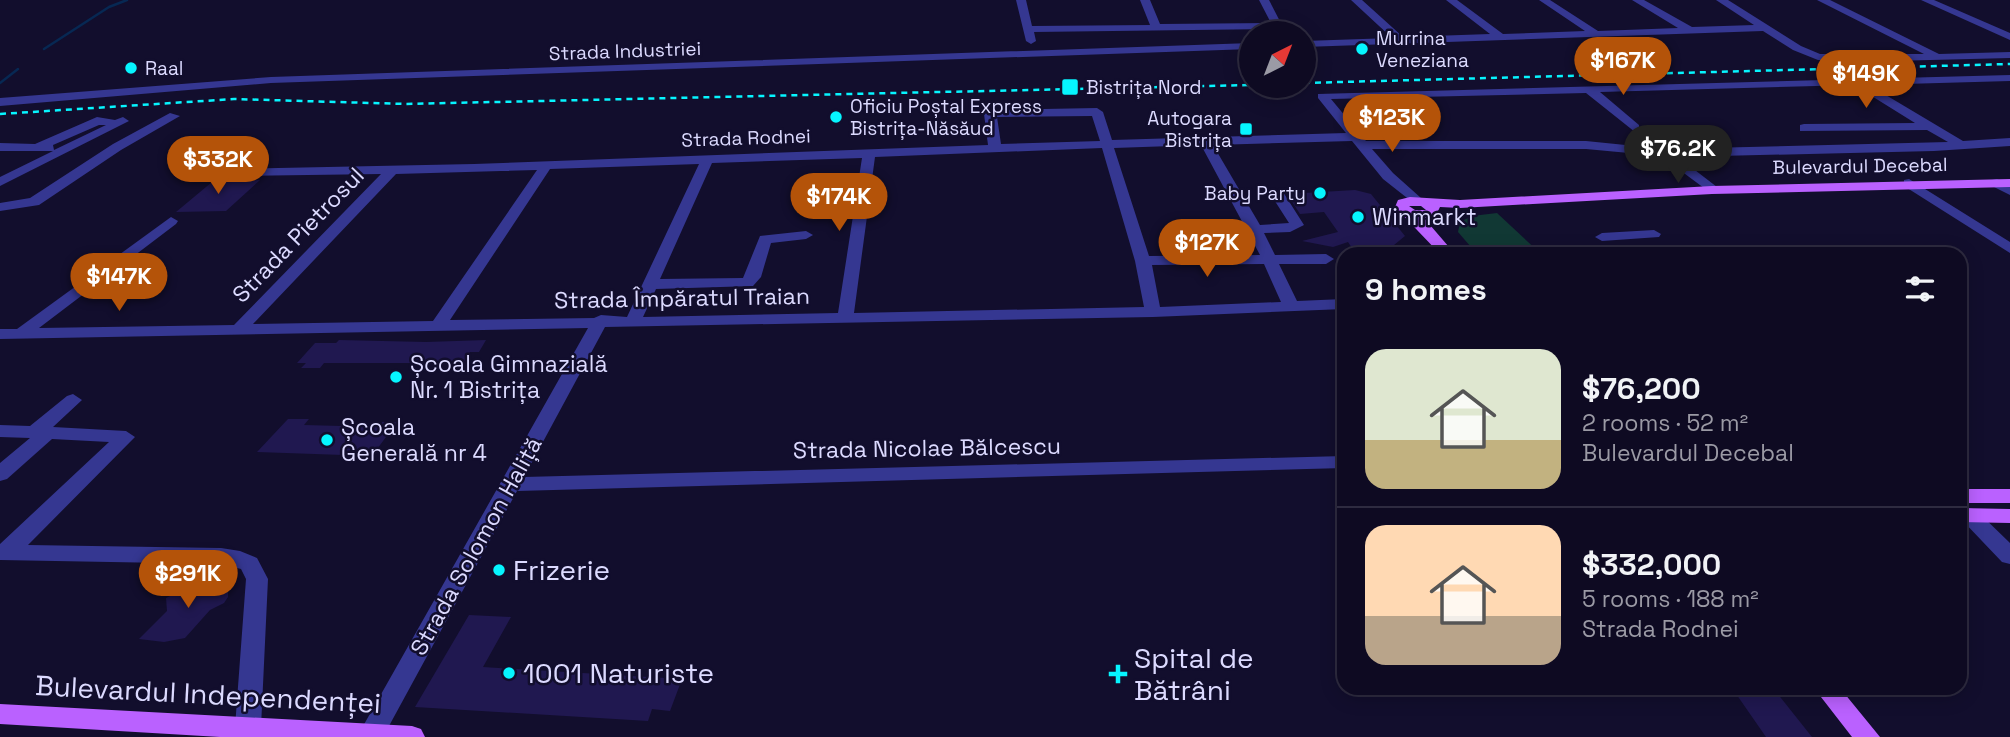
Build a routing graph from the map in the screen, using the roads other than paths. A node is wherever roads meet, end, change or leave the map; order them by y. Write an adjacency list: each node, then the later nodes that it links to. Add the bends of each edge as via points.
1 (1021, 0): 13 (street)
2 (1145, 0): 14 (street)
3 (1264, 0): 11 (street)
4 (1356, 0): 20 (street)
5 (1451, 0): 18 (street)
6 (1544, 0): 17 (street)
7 (1637, 0): 16 (street)
8 (1721, 0): 12 (street)
9 (1822, 0): 25 (street)
10 (1926, 0): 19 (street)
11 (1275, 21)
12 (1765, 28): 16 (street); 25 (street, via 1818,57)
13 (1029, 29): 14 (street); 23 (street)
14 (1157, 29): 15 (street)
15 (1239, 30)
16 (1691, 31): 17 (street)
17 (1596, 34): 18 (street)
18 (1500, 37): 20 (street)
19 (2010, 37)
20 (1401, 41): 21 (street)
21 (1316, 44)
22 (1239, 46): 23 (street, Strada Industriei)
23 (1032, 55): 29 (street, Strada Industriei, via 271,80)
24 (2010, 55): 25 (street)
25 (1939, 57)
26 (2010, 78): 27 (street)
27 (1858, 83): 28 (street); 31 (street)
28 (1590, 90): 32 (street); 35 (street, via 1322,96)
29 (0, 102)
30 (174, 116): 54 (street, via 34,202)
31 (1929, 126): 33 (street); 36 (street)
32 (1635, 128)
33 (1804, 128)
34 (1205, 141): 35 (street, Strada Rodnei); 38 (street, Strada Rodnei); 57 (street)
35 (1358, 141): 44 (street, Strada Rodnei, via 1586,145); 55 (street)
36 (1958, 143): 37 (street, Strada Rodnei); 44 (street, Strada Rodnei)
37 (2008, 143)
38 (1107, 144): 41 (street, Strada Rodnei); 41 (street, via 1097,112 990,114); 66 (street)
39 (0, 147): 40 (street)
40 (39, 147): 42 (street); 42 (street, via 97,121 123,121)
41 (995, 147): 43 (street, Strada Rodnei)
42 (68, 149): 49 (street)
43 (869, 153): 45 (street, Strada Rodnei); 71 (street)
44 (1665, 153): 52 (street)
45 (708, 158): 46 (street, Strada Rodnei); 67 (street)
46 (546, 166): 47 (street, Strada Rodnei); 74 (street)
47 (391, 172): 48 (street, Strada Rodnei); 75 (street, Strada Pietrosul)
48 (180, 174)
49 (0, 182)
50 (1909, 183): 51 (main road, Bulevardul Decebal); 52 (main road, Bulevardul Decebal); 63 (street)
51 (2006, 186)
52 (1712, 190): 55 (main road, Bulevardul Decebal)
53 (1278, 195): 57 (street, via 1297,225)
54 (0, 207)
55 (1420, 207): 61 (main road); 62 (main road)
56 (171, 221): 77 (street)
57 (1255, 229): 65 (street)
58 (1654, 234): 60 (street)
59 (806, 235): 67 (street, via 765,239 747,283)
60 (1602, 236)
61 (1444, 247)
62 (1454, 247)
63 (2010, 249)
64 (1326, 259): 65 (street)
65 (1271, 260): 66 (street); 69 (street)
66 (1143, 261): 70 (street)
67 (650, 284): 72 (street)
68 (1337, 304): 69 (street, Strada Împăratul Traian)
69 (1292, 306): 70 (street, Strada Împăratul Traian)
70 (1153, 312): 71 (street, Strada Împăratul Traian)
71 (845, 318): 72 (street, Strada Împăratul Traian)
72 (634, 319): 73 (street, Strada Împăratul Traian)
73 (601, 320): 74 (street, Strada Împăratul Traian); 83 (street, Strada Solomon Haliță)
74 (437, 327): 75 (street, Strada Împăratul Traian)
75 (238, 330): 77 (street, Strada Împăratul Traian)
76 (0, 334): 77 (street, Strada Împăratul Traian)
77 (21, 334)
78 (73, 400): 80 (street)
79 (0, 431): 80 (street)
80 (42, 432): 82 (street); 89 (street, via 126,437)
81 (1337, 462): 83 (street, Strada Nicolae Bălcescu)
82 (0, 474)
83 (512, 484): 94 (street, Strada Solomon Haliță)
84 (2010, 496): 85 (main road)
85 (1967, 508)
86 (1967, 510): 88 (main road)
87 (1967, 513): 90 (street)
88 (2010, 516)
89 (6, 556): 93 (street, via 221,556 248,561 257,579)
90 (2010, 556)
91 (1832, 695): 95 (main road)
92 (0, 714): 93 (main road, Bulevardul Independenței)
93 (248, 727): 94 (main road, Bulevardul Independenței)
94 (371, 735): 96 (main road, Bulevardul Independenței)
95 (1865, 735)
96 (412, 737)

